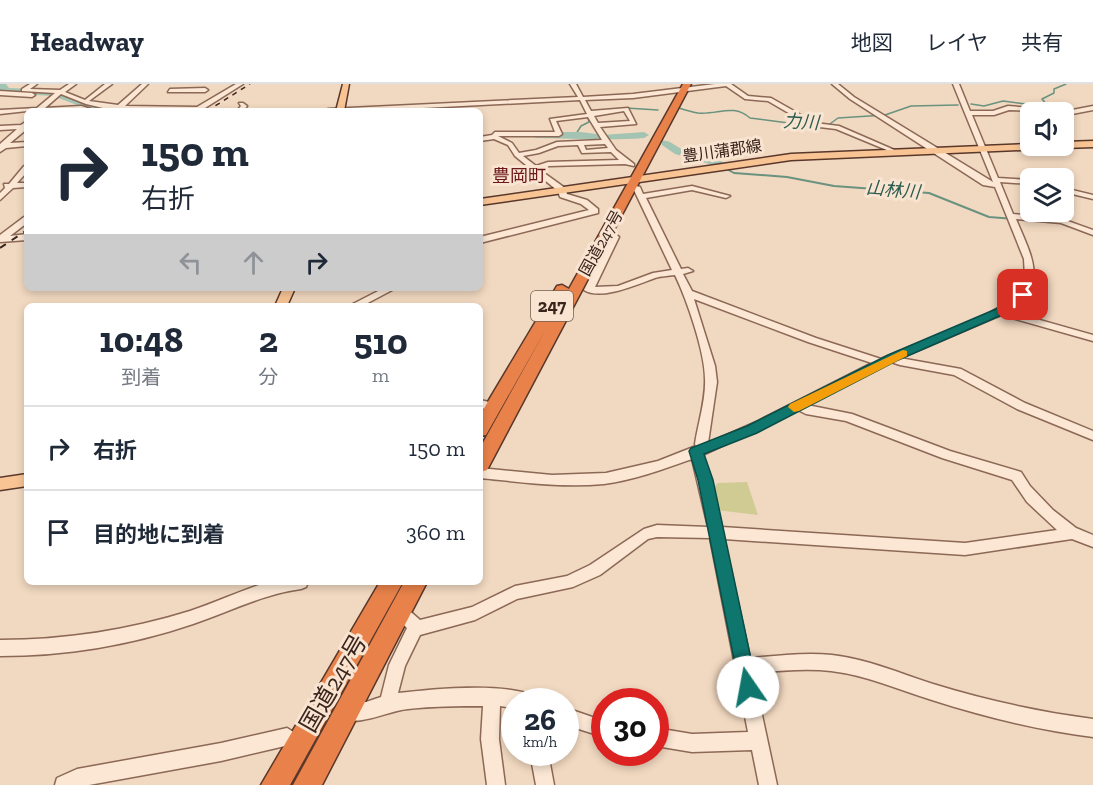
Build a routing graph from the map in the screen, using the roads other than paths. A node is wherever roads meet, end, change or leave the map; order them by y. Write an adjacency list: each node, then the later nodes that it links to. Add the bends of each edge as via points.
1 (34, 84): 17 (street, via 24,90)
2 (73, 84): 17 (street)
3 (109, 84): 20 (street)
4 (145, 84): 24 (street)
5 (177, 84): 15 (street)
6 (240, 84): 14 (street)
7 (346, 84): 26 (main road)
8 (573, 84): 19 (street)
9 (728, 84): 12 (street); 52 (street, via 747,98 770,99 813,125 828,125)
10 (835, 84): 51 (street)
11 (956, 84): 33 (street)
12 (681, 87): 19 (street); 54 (highway, 国道247号 / 247); 62 (highway, 国道247号 / 247)
13 (211, 89): 14 (street); 15 (street)
14 (230, 90): 21 (street, via 199,108)
15 (170, 91): 21 (street)
16 (0, 93): 18 (street)
17 (57, 94): 18 (street); 20 (street); 22 (street)
18 (17, 95): 29 (street)
19 (584, 99): 27 (street); 34 (street)
20 (85, 102): 23 (street)
21 (154, 106): 25 (street)
22 (42, 108)
23 (106, 108)
24 (119, 108)
25 (136, 108)
26 (342, 108)
27 (418, 108)
28 (1093, 108): 33 (street, via 1067,113 1008,108 994,113)
29 (0, 110): 31 (street)
30 (613, 110): 32 (street); 37 (street); 37 (street, via 626,109 634,123)
31 (24, 111)
32 (603, 111): 34 (street); 37 (street)
33 (969, 113): 49 (street)
34 (589, 114): 35 (street); 40 (street, via 552,120 559,134)
35 (597, 125): 37 (street); 42 (street)
36 (24, 126): 38 (street)
37 (615, 126)
38 (0, 128)
39 (24, 128): 47 (street)
40 (495, 136): 41 (street); 53 (street, via 510,144)
41 (483, 138)
42 (607, 139): 43 (street); 50 (street)
43 (580, 143): 50 (street, via 584,152); 53 (street, via 556,144)
44 (24, 144): 47 (street)
45 (1093, 144): 46 (main road)
46 (1074, 145)
47 (2, 147)
48 (1020, 147): 49 (main road, 豊川蒲郡線)
49 (982, 148): 51 (main road, 豊川蒲郡線); 58 (street)
50 (614, 150): 54 (street)
51 (935, 151): 52 (main road, 豊川蒲郡線); 58 (street, via 986,183)
52 (896, 153): 62 (main road, 豊川蒲郡線, via 791,157)
53 (517, 155): 55 (street)
54 (628, 163): 55 (street, via 548,164); 62 (highway, 国道247号 / 247)
55 (535, 169): 63 (street)
56 (24, 171): 60 (street)
57 (1020, 182): 58 (street)
58 (998, 183): 69 (street)
59 (24, 185): 60 (street)
60 (11, 186): 61 (street); 67 (street)
61 (0, 187)
62 (635, 189): 63 (main road, 豊川蒲郡線); 65 (street, via 692,188); 71 (highway, 国道247号 / 247); 76 (street); 84 (highway, 国道247号 / 247)
63 (562, 190): 68 (main road, 豊川蒲郡線); 75 (street, via 563,195 584,202 595,211)
64 (1074, 192): 66 (street)
65 (726, 196)
66 (1093, 197)
67 (0, 198)
68 (483, 202)
69 (1012, 219): 72 (street, via 1062,221); 80 (street, via 1028,259 1030,276 1023,295)
70 (24, 221): 74 (street)
71 (608, 230): 76 (street, via 615,237 589,290 619,289 656,275); 87 (highway, 国道247号 / 247)
72 (1093, 233)
73 (24, 237): 74 (street)
74 (0, 239)
75 (483, 239)
76 (683, 272): 78 (street)
77 (384, 291): 79 (street)
78 (688, 292): 82 (street, via 812,340); 86 (street, via 710,366)
79 (360, 303)
80 (1000, 312): 81 (street); 82 (street)
81 (1093, 338)
82 (888, 360): 83 (street); 85 (street, via 957,372 1021,406)
83 (799, 405): 86 (street, via 752,430); 92 (street, via 806,410 848,417 946,455 1016,476 1047,514)
84 (487, 406)
85 (1093, 436)
86 (701, 450): 88 (street, via 624,476 587,481); 91 (street)
87 (483, 459)
88 (483, 473)
89 (24, 480): 90 (main road)
90 (0, 484)
91 (715, 533): 92 (street, via 965,549); 98 (street, via 657,531 644,535 595,570 568,582 515,593 475,613); 100 (street)
92 (1073, 533): 93 (street)
93 (1093, 541)
94 (277, 585): 99 (street, via 192,617 111,638)
95 (390, 585): 108 (highway, 国道247号)
96 (414, 585): 97 (highway, 国道247号)
97 (399, 611): 98 (street, via 413,622); 104 (highway, 国道247号)
98 (415, 629): 103 (street, via 396,668)
99 (0, 648)
100 (744, 666): 105 (street, via 801,661 832,663 869,670 977,706 1053,724); 107 (street)
101 (492, 699): 102 (street); 103 (street, via 440,698); 113 (street, via 490,739)
102 (501, 700)
103 (389, 704): 104 (street, via 361,714)
104 (346, 712): 112 (highway, 国道247号)
105 (1093, 728)
106 (669, 739): 107 (street, via 692,743)
107 (758, 741): 115 (street)
108 (297, 744): 110 (street, via 287,738 77,778); 111 (highway, 国道247号)
109 (541, 766): 114 (street)
110 (64, 785)
111 (275, 785)
112 (307, 785)
113 (496, 785)
114 (544, 785)
115 (768, 785)

